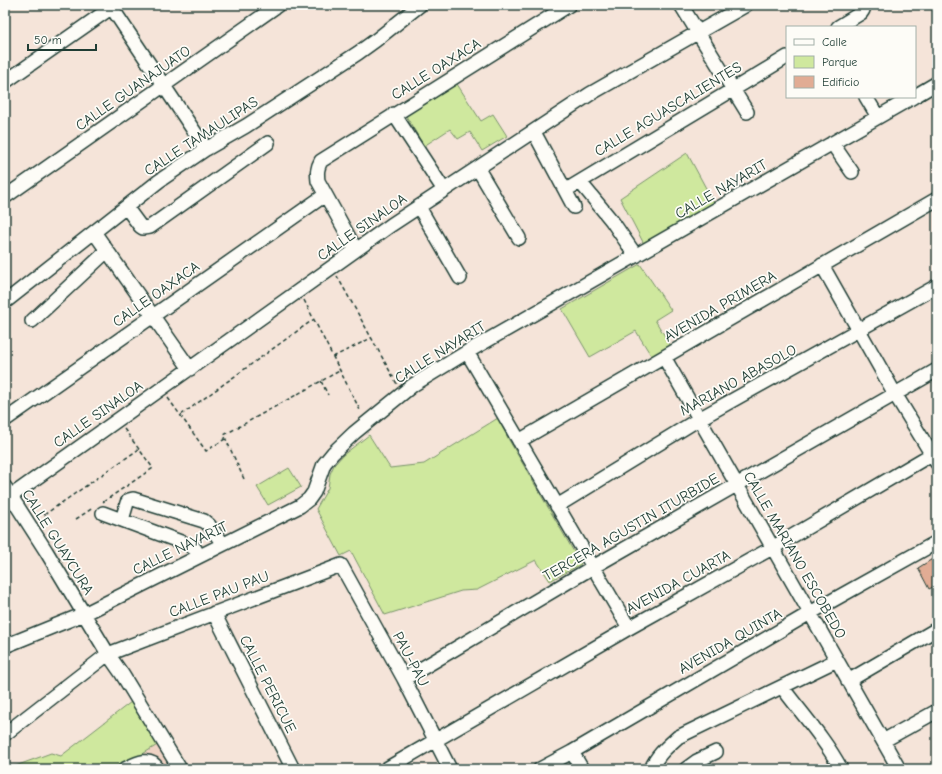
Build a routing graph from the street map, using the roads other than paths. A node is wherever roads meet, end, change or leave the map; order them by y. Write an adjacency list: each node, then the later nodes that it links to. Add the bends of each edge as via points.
1 (278, 5): 13 (street, CALLE GUANAJUATO)
2 (420, 5): 24 (street, CALLE TAMAULIPAS, via 358,53)
3 (569, 5): 19 (street, CALLE OAXACA)
4 (681, 5): 9 (street)
5 (746, 5): 9 (street, CALLE SINALOA)
6 (114, 6): 11 (street); 13 (street)
7 (862, 6): 8 (street, via 862,13)
8 (840, 26)
9 (699, 33): 14 (street); 21 (street, CALLE SINALOA, via 590,94)
10 (786, 58): 14 (street, CALLE AGUASCALIENTES)
11 (5, 82)
12 (937, 83): 15 (street, CALLE NAYARIT)
13 (164, 86): 24 (street); 31 (street, CALLE GUANAJUATO)
14 (733, 88): 18 (street); 27 (street, CALLE AGUASCALIENTES)
15 (916, 95)
16 (867, 98): 20 (street)
17 (911, 98): 20 (street, CALLE NAYARIT)
18 (747, 112)
19 (394, 114): 28 (street); 30 (street, CALLE OAXACA, via 321,161 317,174)
20 (878, 117): 23 (street, CALLE NAYARIT)
21 (534, 132): 25 (street, CALLE SINALOA); 29 (street)
22 (268, 143): 33 (street, via 150,227 140,226)
23 (832, 143): 26 (street); 40 (street, CALLE NAYARIT)
24 (206, 149): 33 (street, CALLE TAMAULIPAS, via 158,181)
25 (478, 169): 28 (street, CALLE SINALOA); 37 (street)
26 (852, 172)
27 (580, 182): 29 (street, CALLE AGUASCALIENTES); 40 (street, via 612,220)
28 (444, 190): 34 (street, CALLE SINALOA)
29 (566, 190): 35 (street)
30 (325, 195): 38 (street); 45 (street, CALLE OAXACA)
31 (5, 197)
32 (937, 199): 41 (street, AVENIDA PRIMERA)
33 (126, 207): 36 (street, CALLE TAMAULIPAS)
34 (419, 207): 38 (street, CALLE SINALOA); 42 (street)
35 (574, 207)
36 (94, 232): 39 (street); 44 (street, CALLE TAMAULIPAS)
37 (519, 238)
38 (356, 250): 50 (street, CALLE SINALOA)
39 (107, 251): 45 (street); 46 (street)
40 (636, 256): 48 (street, CALLE NAYARIT)
41 (822, 265): 47 (street); 49 (street, AVENIDA PRIMERA)
42 (460, 278)
43 (937, 286): 47 (street, MARIANO ABASOLO)
44 (5, 302)
45 (153, 316): 50 (street); 53 (street, CALLE OAXACA)
46 (32, 321)
47 (859, 330): 52 (street); 54 (street, MARIANO ABASOLO)
48 (467, 352): 55 (street); 63 (street, CALLE NAYARIT, via 413,385 333,453 324,464 309,499 300,506)
49 (664, 357): 54 (street, CALLE MARIANO ESCOBEDO); 55 (street, AVENIDA PRIMERA)
50 (190, 369): 58 (street, CALLE SINALOA, via 118,420)
51 (937, 370): 52 (street, TERCERA AGUSTIN ITURBIDE)
52 (895, 394): 56 (street); 57 (street, TERCERA AGUSTIN ITURBIDE)
53 (5, 420)
54 (699, 420): 57 (street, CALLE MARIANO ESCOBEDO); 59 (street, MARIANO ABASOLO)
55 (519, 441): 59 (street)
56 (935, 456): 64 (street, AVENIDA CUARTA)
57 (737, 485): 64 (street, CALLE MARIANO ESCOBEDO); 67 (street, TERCERA AGUSTIN ITURBIDE)
58 (8, 491): 70 (street, CALLE GUAYCURA)
59 (557, 506): 67 (street)
60 (100, 507): 61 (street)
61 (122, 520): 63 (street, via 127,503 133,499 204,521); 65 (street, via 189,545)
62 (937, 542): 69 (street, AVENIDA QUINTA)
63 (223, 544): 65 (street, CALLE NAYARIT)
64 (772, 548): 69 (street, CALLE MARIANO ESCOBEDO); 71 (street, AVENIDA CUARTA)
65 (199, 556): 70 (street, CALLE NAYARIT)
66 (341, 565): 68 (street, CALLE PAU PAU); 76 (street, PAU-PAU)
67 (593, 567): 71 (street); 76 (street, TERCERA AGUSTIN ITURBIDE)
68 (214, 613): 74 (street, CALLE PAU PAU); 89 (street, CALLE PERICUE)
69 (810, 613): 75 (street, CALLE MARIANO ESCOBEDO); 83 (street, AVENIDA QUINTA)
70 (84, 614): 73 (street, CALLE NAYARIT); 74 (street, CALLE GUAYCURA)
71 (629, 628): 81 (street, AVENIDA CUARTA)
72 (937, 628): 77 (street)
73 (5, 646)
74 (108, 654): 80 (street, CALLE PAU PAU); 88 (street)
75 (836, 660): 77 (street, CALLE MARIANO ESCOBEDO); 78 (street)
76 (404, 679): 81 (street, PAU-PAU)
77 (848, 681): 82 (street, CALLE MARIANO ESCOBEDO)
78 (782, 686): 85 (street, via 797,708 814,726); 94 (street, via 678,737 655,760)
79 (937, 711): 82 (street)
80 (6, 734)
81 (435, 741): 90 (street, AVENIDA CUARTA); 91 (street, PAU-PAU)
82 (883, 742): 96 (street, CALLE MARIANO ESCOBEDO)
83 (572, 752): 92 (street, AVENIDA QUINTA); 93 (street)
84 (716, 752): 95 (street)
85 (836, 767)
86 (125, 769): 87 (street, via 147,761 152,762)
87 (158, 769)
88 (180, 769)
89 (293, 769)
90 (386, 769)
91 (450, 769)
92 (540, 769)
93 (582, 769)
94 (652, 769)
95 (686, 769)
96 (899, 769)

